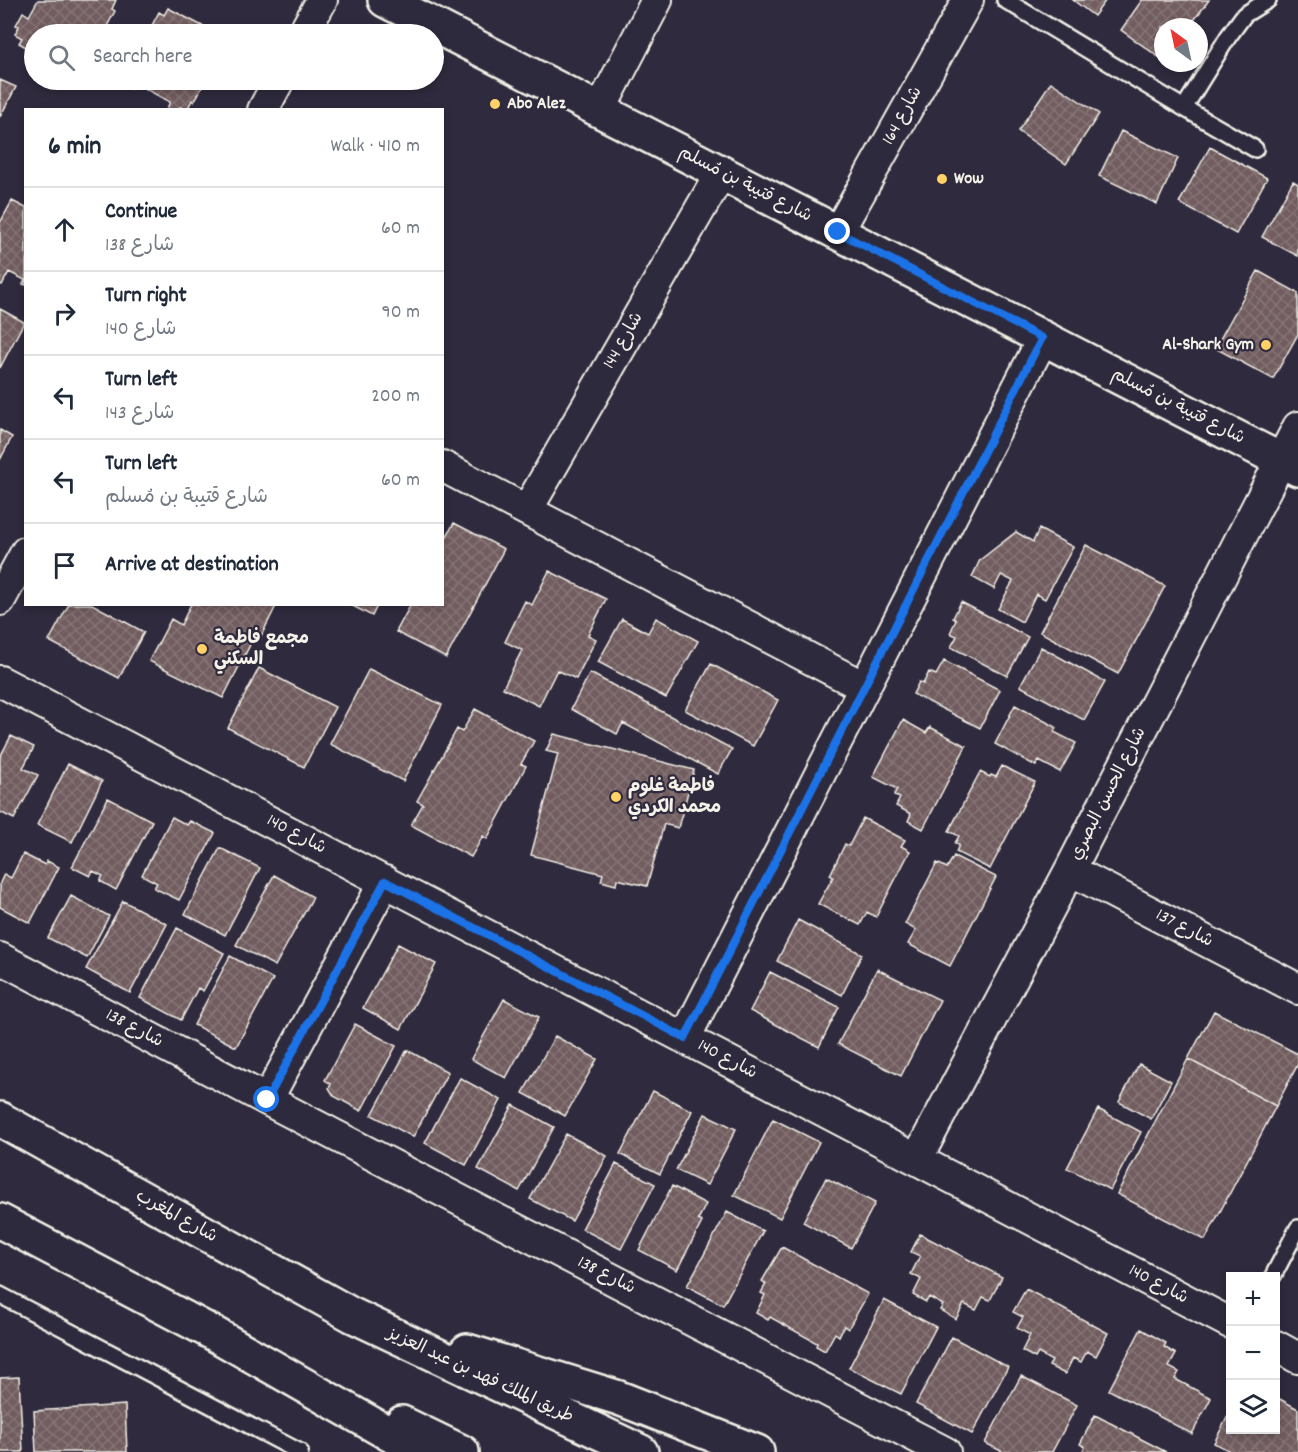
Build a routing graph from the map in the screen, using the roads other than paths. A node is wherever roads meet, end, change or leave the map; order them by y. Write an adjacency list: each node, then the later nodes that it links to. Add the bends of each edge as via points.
1 (322, 0): 7 (street)
2 (385, 0): 8 (main road, شارع قتيبة بن مُسلم)
3 (657, 0): 13 (street)
4 (968, 0): 16 (street, شارع 164)
5 (1005, 0): 12 (lane)
6 (1268, 0): 12 (lane, via 1244,15)
7 (309, 24)
8 (432, 24)
9 (444, 30): 13 (main road, شارع قتيبة بن مُسلم)
10 (274, 90): 11 (street)
11 (264, 108)
12 (1184, 108): 14 (lane)
13 (600, 110): 15 (main road, شارع قتيبة بن مُسلم)
14 (1255, 149)
15 (721, 172): 16 (main road, شارع قتيبة بن مُسلم); 21 (street, شارع 144)
16 (838, 232): 17 (main road, شارع قتيبة بن مُسلم)
17 (1042, 338): 19 (main road, شارع قتيبة بن مُسلم); 25 (street)
18 (1298, 428): 19 (street, شارع الحسن البصري)
19 (1289, 465): 26 (street, شارع الحسن البصري)
20 (444, 467): 21 (street)
21 (527, 510): 25 (street)
22 (24, 556): 23 (street)
23 (0, 600)
24 (0, 681): 27 (street, شارع 140)
25 (864, 687): 30 (street)
26 (1070, 870): 29 (street, شارع 137); 33 (street, شارع الحسن البصري)
27 (385, 881): 30 (street, شارع 140); 31 (street)
28 (0, 958): 31 (street, شارع 138)
29 (1298, 989)
30 (685, 1038): 33 (street, شارع 140)
31 (267, 1100): 48 (street, شارع 138)
32 (0, 1119): 38 (main road, شارع المغرب)
33 (917, 1159): 39 (street, شارع 140)
34 (0, 1221): 40 (main road)
35 (1298, 1228): 36 (lane)
36 (1275, 1272)
37 (0, 1295): 43 (lane)
38 (352, 1315): 46 (main road, طريق الملك فهد بن عبد العزيز); 47 (main road, via 619,1398)
39 (1226, 1321)
40 (211, 1332): 44 (main road); 45 (main road)
41 (1280, 1349): 42 (street)
42 (1298, 1358)
43 (300, 1452)
44 (421, 1452)
45 (462, 1452)
46 (641, 1452)
47 (757, 1452)
48 (945, 1452)

